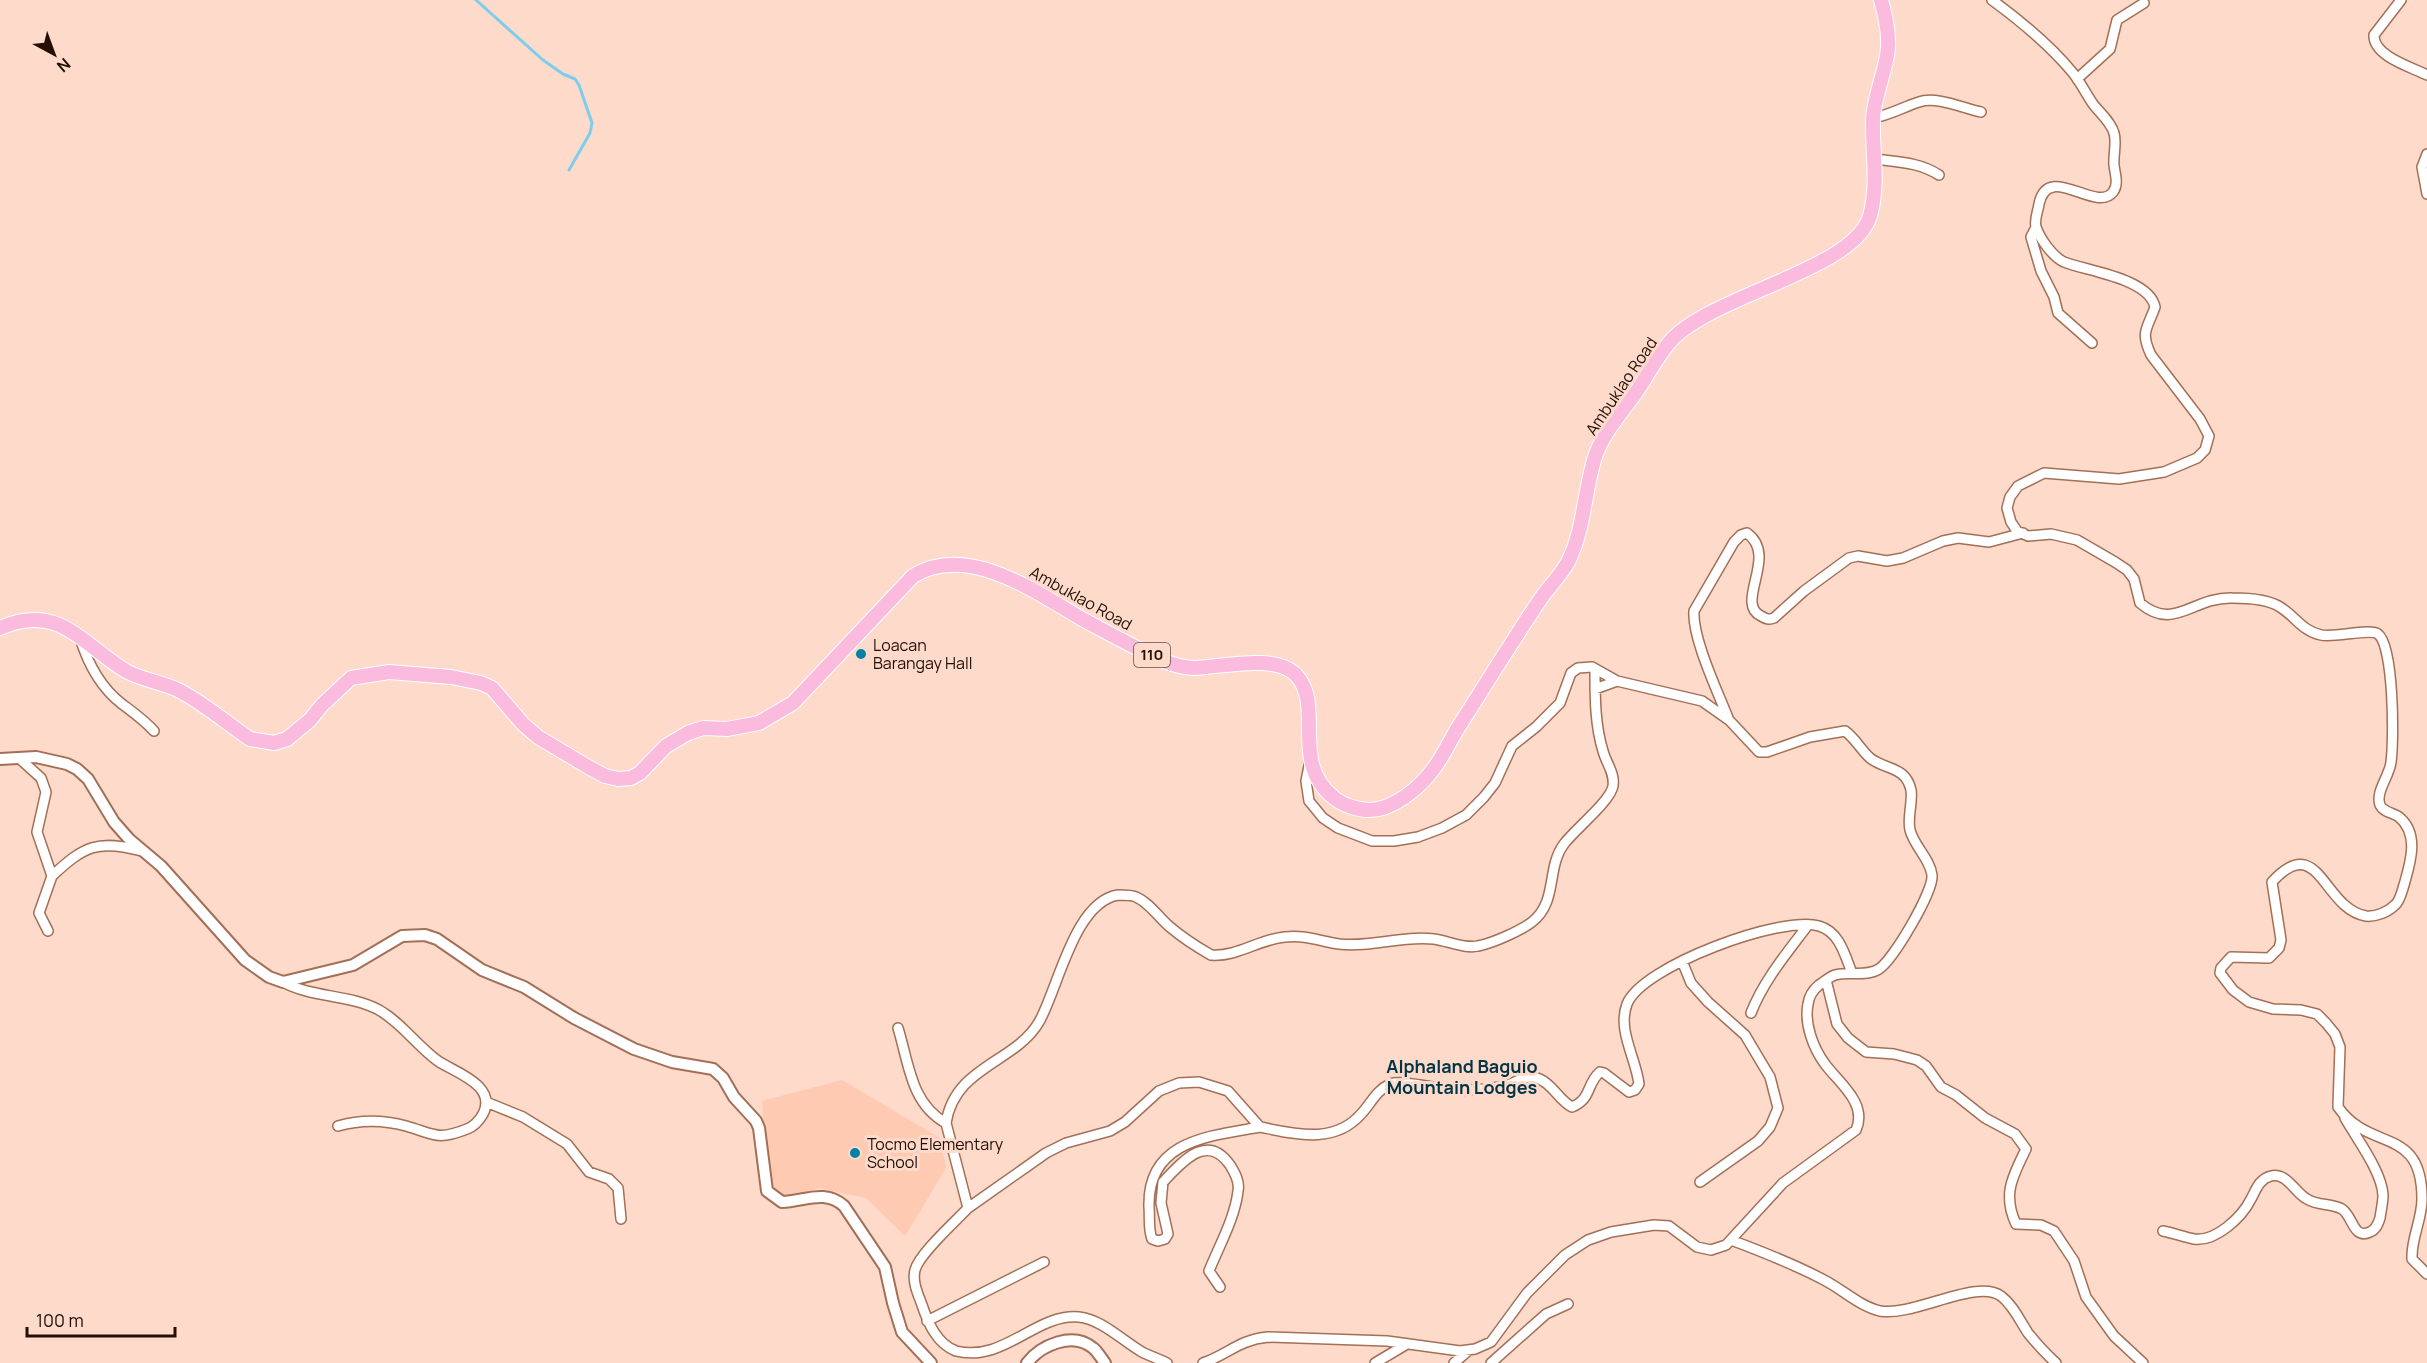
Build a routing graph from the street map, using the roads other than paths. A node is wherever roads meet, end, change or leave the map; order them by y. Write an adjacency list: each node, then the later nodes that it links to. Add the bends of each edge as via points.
1 (1881, 0): 8 (main road, Ambuklao Road / 110, via 1888,46)
2 (1992, 0): 6 (street, via 2050,48)
3 (2401, 0): 5 (street, via 2373,41 2380,51)
4 (2144, 3): 6 (street, via 2117,20 2110,50)
5 (2427, 75)
6 (2077, 79): 13 (street, via 2114,132 2116,184 2105,197 2095,198 2056,186 2040,199)
7 (1981, 112): 8 (street, via 1932,100)
8 (1873, 118): 10 (main road, Ambuklao Road / 110)
9 (2427, 154): 12 (street, via 2422,167)
10 (1875, 159): 11 (street, via 1923,166); 25 (main road, Ambuklao Road / 110, via 1877,179 1869,220 1849,244 1698,320 1669,343 1600,443 1582,520 1566,565 1513,640 1430,774 1386,807 1362,809 1339,802 1329,794 1319,783)
11 (1939, 175)
12 (2427, 194)
13 (2036, 227): 14 (street, via 2031,237 2058,313); 15 (street, via 2051,251 2064,262 2111,274 2149,296 2155,307 2144,333 2146,344 2209,436 2198,458 2164,472 2119,479 2044,473 2029,480 2018,486 2007,508 2011,522)
14 (2092, 343)
15 (2023, 533): 21 (street, via 1989,542 1958,538 1943,541 1887,561 1849,558 1769,620 1751,607 1759,552 1752,537 1747,533 1741,535 1698,600 1694,618); 37 (street, via 2077,540 2121,566 2134,579 2139,603 2157,615 2168,616 2214,599 2242,598 2277,605 2306,629 2321,635 2368,631 2377,633 2385,642 2394,732 2391,765 2380,804 2399,817 2412,839 2412,859 2397,904 2381,914 2356,913 2343,905 2315,870 2307,864 2293,864 2272,882 2279,948 2269,958 2231,957 2220,973 2249,1002 2317,1014 2326,1023 2340,1047 2338,1107)
16 (0, 628): 17 (main road, Ambuklao Road / 110, via 35,618 57,623)
17 (79, 636): 22 (street, via 87,660 107,690); 25 (main road, Ambuklao Road / 110, via 128,672 188,695 250,739 274,743 287,739 351,678 389,672 451,677 492,688 523,724 590,768 605,776 631,778 666,746 688,733 759,723 793,704 913,576 926,568 966,566 1022,582 1086,621 1170,663 1193,668 1272,664 1288,669 1298,677 1307,699)
18 (1592, 667): 19 (street); 20 (street); 25 (street, via 1571,673 1560,702 1512,746 1495,783 1466,815 1418,837 1372,841 1323,818 1309,801 1306,781)
19 (1617, 681): 20 (street); 21 (street, via 1702,701)
20 (1595, 689): 38 (street, via 1598,730 1614,779 1611,792 1564,844 1553,869 1551,893 1532,922 1476,947 1430,938 1363,945 1337,944 1306,936 1266,940 1219,956 1211,955 1170,927 1136,897 1119,895 1092,911 1076,934 1038,1024 1024,1041 984,1066 968,1082 955,1097)
21 (1729, 720): 31 (street, via 1758,752 1845,731 1871,759 1895,768 1908,782 1910,830 1929,865 1932,884 1890,960 1878,970)
22 (154, 730)
23 (19, 758): 24 (street); 26 (street, via 36,757 77,769 88,779 114,822); 27 (street, via 45,785 37,832)
24 (0, 759)
25 (1311, 759)
26 (147, 852): 27 (street, via 116,846 89,848); 33 (street, via 245,960)
27 (52, 876): 29 (street, via 39,913)
28 (1808, 925): 30 (street, via 1745,935); 31 (street, via 1820,926 1836,938); 34 (street, via 1772,973)
29 (48, 931)
30 (1682, 961): 40 (street, via 1662,970 1637,990 1623,1014 1639,1084 1635,1090 1629,1092 1600,1072 1581,1104 1572,1107 1540,1079 1531,1077 1509,1084 1446,1091 1405,1082 1382,1089 1353,1123 1321,1135 1304,1136); 41 (street, via 1691,983 1745,1035 1770,1077 1778,1108 1758,1141)
31 (1852, 973): 32 (street)
32 (1826, 980): 45 (street, via 1808,1000 1809,1031 1819,1055 1852,1096 1859,1124 1837,1145 1783,1183); 62 (street, via 1837,1024 1848,1038 1866,1052 1917,1060 1941,1087 2014,1134 2026,1149 2010,1182 2008,1207 2016,1224 2041,1225 2054,1231 2074,1261 2086,1298 2114,1336)
33 (283, 982): 36 (street, via 295,989 340,996 378,1010 438,1061 472,1079); 53 (street, via 353,965 402,936 425,935 448,945 482,970 524,987 634,1049 672,1062 713,1069 756,1121 767,1191 782,1202 824,1196 844,1206 885,1267 902,1332)
34 (1751, 1013)
35 (898, 1028): 38 (street, via 918,1098 933,1116)
36 (486, 1102): 39 (street, via 478,1122 455,1133 431,1136 379,1121); 43 (street, via 523,1117 567,1144 590,1172 609,1179 618,1188)
37 (2343, 1114): 44 (street, via 2381,1185 2382,1204 2373,1230 2355,1230 2341,1209 2309,1201 2277,1175 2258,1185 2242,1215 2217,1233 2196,1239); 47 (street, via 2376,1138 2401,1146 2415,1162 2422,1201 2412,1259)
38 (946, 1123): 42 (street)
39 (338, 1126)
40 (1260, 1127): 42 (street, via 1228,1091 1199,1082 1179,1083 1159,1091 1110,1131 1046,1153); 48 (street, via 1191,1141 1167,1158 1152,1179 1149,1232 1158,1241 1168,1234 1161,1203 1163,1182 1179,1165 1204,1149 1217,1152 1232,1168 1239,1189 1209,1271)
41 (1700, 1182)
42 (968, 1208): 50 (street, via 915,1270 914,1283)
43 (621, 1219)
44 (2163, 1231)
45 (1731, 1240): 52 (street, via 1711,1250 1697,1247 1669,1226 1654,1225 1588,1240 1565,1255 1527,1293 1491,1342); 61 (street, via 1804,1270 1879,1311 1894,1312 1956,1296 1992,1292 2001,1296)
46 (1044, 1262): 50 (street)
47 (2427, 1274)
48 (1220, 1287)
49 (1568, 1304): 60 (street, via 1546,1314)
50 (927, 1321): 56 (street, via 950,1348 978,1356 1068,1317 1079,1317)
51 (1407, 1344): 52 (street); 57 (street, via 1252,1338); 58 (street)
52 (1469, 1350): 59 (street)
53 (931, 1363)
54 (1027, 1363): 55 (street, via 1048,1346 1068,1340 1094,1348)
55 (1105, 1363)
56 (1167, 1363)
57 (1203, 1363)
58 (1375, 1363)
59 (1454, 1363)
60 (1491, 1363)
61 (2056, 1363)
62 (2143, 1363)

